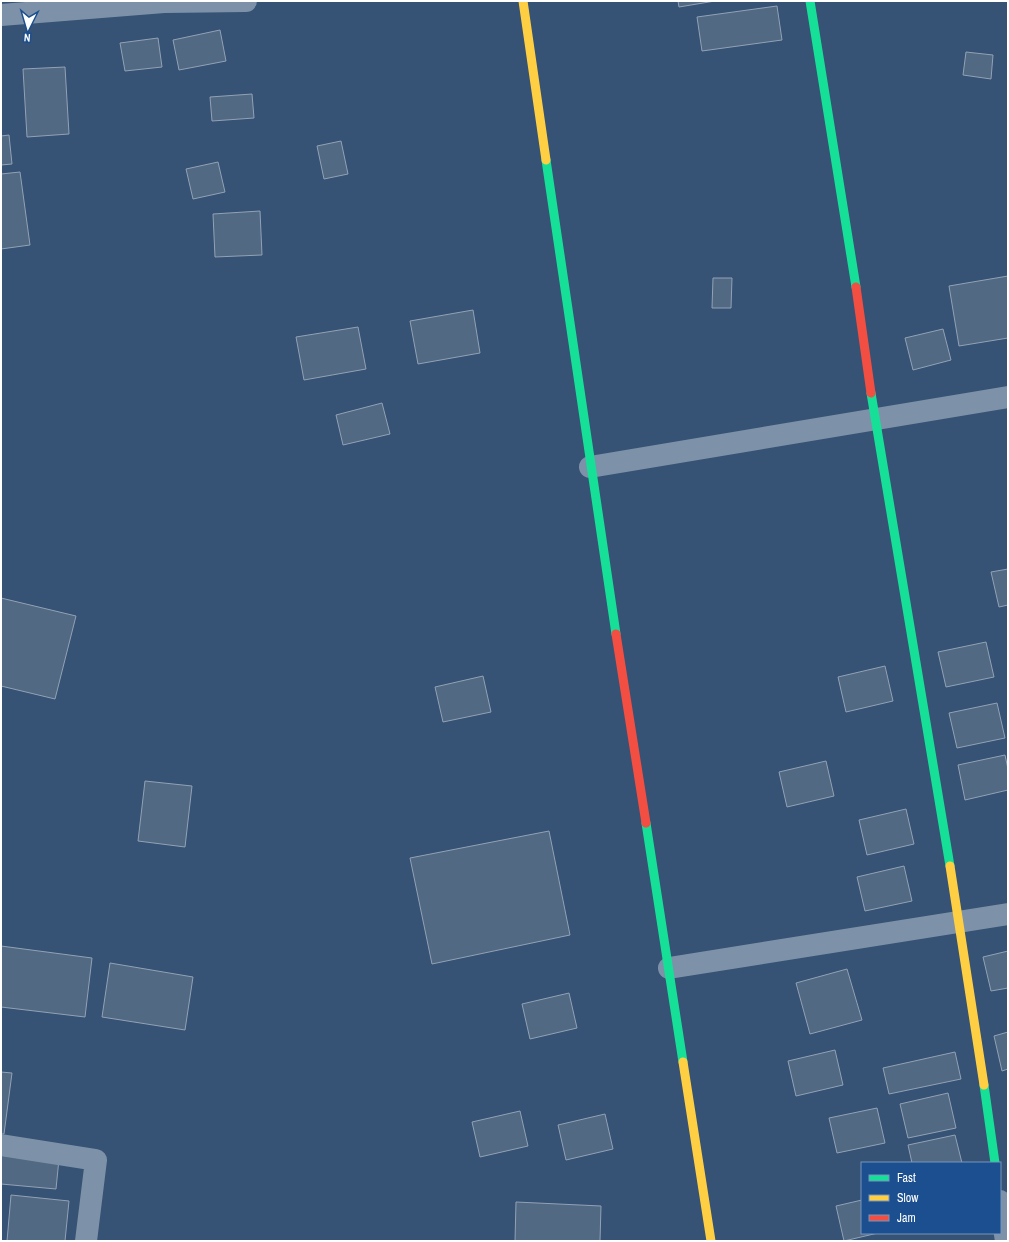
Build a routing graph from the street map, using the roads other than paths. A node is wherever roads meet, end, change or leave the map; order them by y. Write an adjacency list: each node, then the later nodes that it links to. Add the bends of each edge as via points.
1 (246, 1): 4 (street, via 164,2)
2 (523, 1): 7 (main road)
3 (810, 1): 6 (main road, via 851,250)
4 (1, 15)
5 (1008, 397): 6 (street)
6 (875, 420): 7 (street); 9 (main road)
7 (590, 467): 10 (main road)
8 (1008, 914): 9 (street)
9 (960, 922): 10 (street); 12 (main road)
10 (669, 968): 15 (main road)
11 (1, 1145): 14 (street, via 96,1160)
12 (994, 1162)
13 (1001, 1208): 16 (street)
14 (86, 1241)
15 (711, 1241)
16 (1006, 1241)

